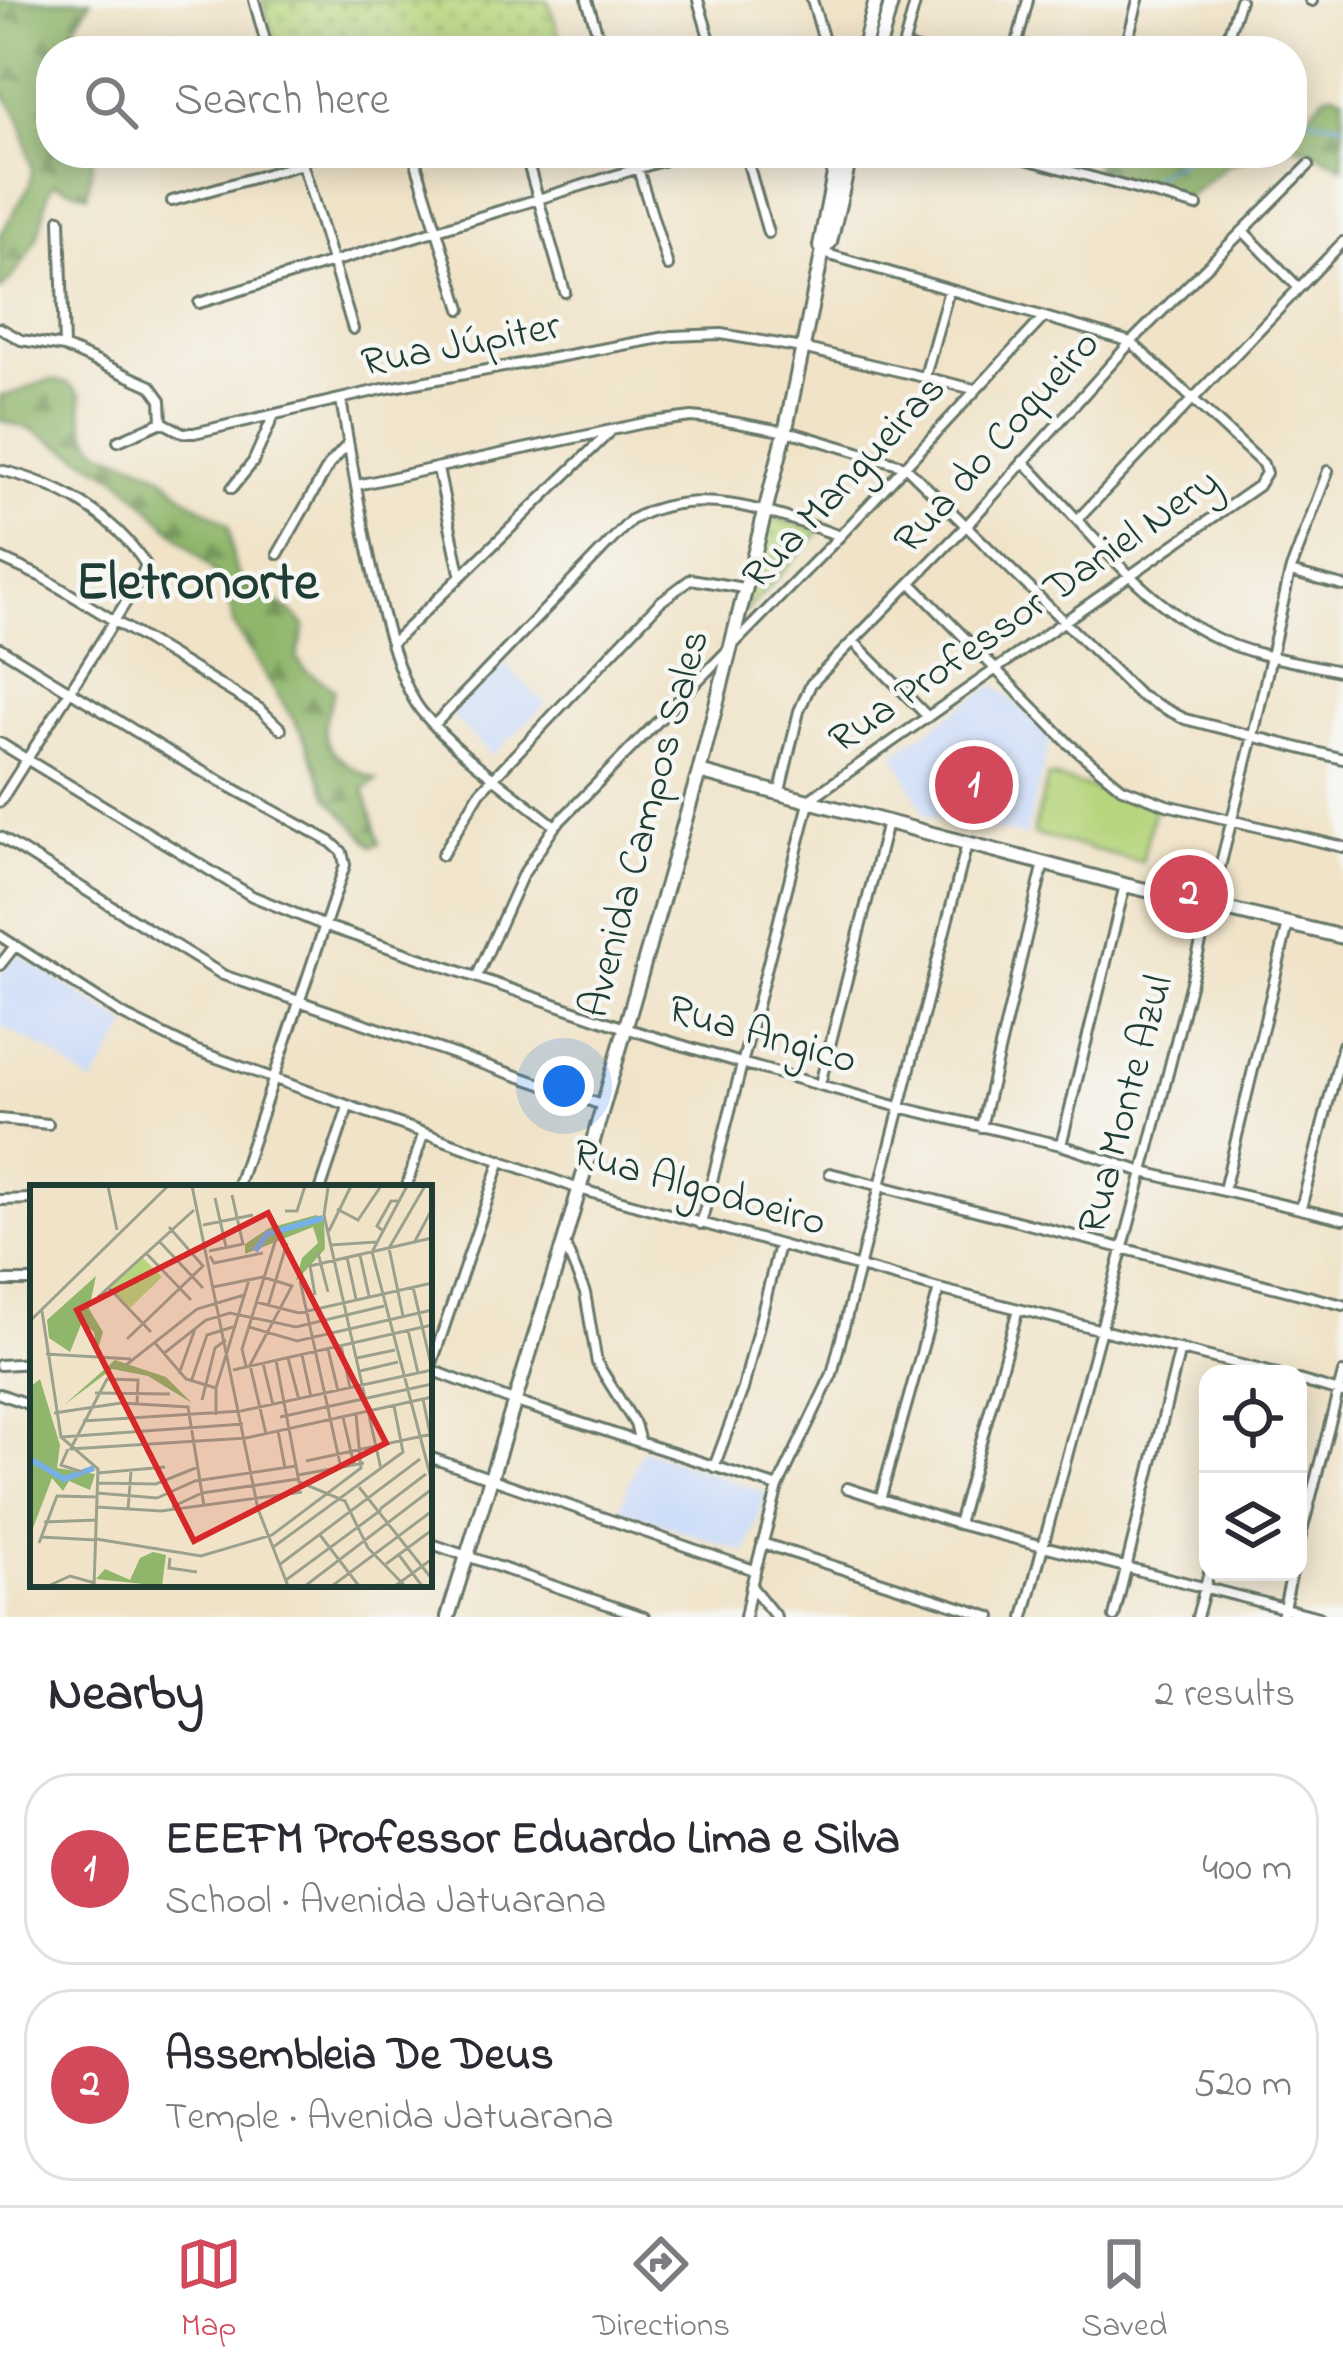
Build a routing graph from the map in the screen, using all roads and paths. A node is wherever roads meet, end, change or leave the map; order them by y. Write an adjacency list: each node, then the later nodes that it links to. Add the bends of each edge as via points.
1 (254, 0): 11 (street)
2 (586, 0): 12 (street)
3 (698, 0): 13 (street)
4 (812, 0): 14 (street)
5 (877, 0): 15 (street)
6 (892, 0): 16 (street)
7 (916, 0): 17 (street)
8 (1028, 0): 18 (street)
9 (1138, 0): 19 (street)
10 (1240, 0): 20 (street)
11 (264, 36)
12 (598, 36)
13 (709, 36)
14 (823, 36)
15 (866, 36)
16 (882, 36)
17 (906, 36)
18 (1019, 36)
19 (1129, 36)
20 (1228, 36)
21 (288, 168): 33 (street)
22 (303, 168): 41 (street)
23 (417, 168): 36 (street)
24 (530, 168): 32 (street)
25 (641, 168): 31 (street)
26 (749, 168): 38 (street)
27 (835, 168): 40 (street, Avenida Campos Sales)
28 (847, 168): 40 (street, Avenida Campos Sales)
29 (1059, 168): 34 (street)
30 (1306, 168): 37 (street, Rua do Coqueiro)
31 (638, 169): 32 (street); 42 (street)
32 (539, 199): 36 (street); 45 (street)
33 (172, 201)
34 (1197, 206)
35 (60, 219): 52 (street)
36 (435, 231): 41 (street); 47 (street)
37 (1243, 231): 43 (street); 51 (street, Rua do Coqueiro)
38 (767, 233)
39 (1343, 242): 43 (street)
40 (823, 252): 44 (street); 53 (street, Avenida Campos Sales)
41 (331, 261): 46 (street); 50 (street)
42 (668, 266)
43 (1298, 288): 57 (street)
44 (949, 290): 48 (street); 54 (street)
45 (565, 292)
46 (199, 303)
47 (460, 309)
48 (1044, 317): 51 (street); 55 (street, Rua Mangueiras)
49 (0, 328): 52 (street)
50 (353, 329)
51 (1131, 342): 57 (street); 64 (street, Rua do Coqueiro)
52 (64, 347): 59 (street, via 156,390)
53 (802, 347): 54 (street, Rua Júpiter); 56 (street, Rua Júpiter, via 721,334 660,337); 61 (street, Avenida Campos Sales)
54 (925, 376): 55 (street, Rua Júpiter)
55 (974, 389): 65 (street, Rua Mangueiras)
56 (341, 400): 58 (street, Rua Júpiter); 63 (street)
57 (1192, 402): 72 (street); 79 (street, Rua Professor Daniel Nery, via 1266,469 1258,486)
58 (274, 413): 59 (street, Rua Júpiter, via 194,433); 70 (street, via 253,463)
59 (162, 422): 62 (street)
60 (611, 431): 61 (street, via 692,417); 66 (street); 78 (street)
61 (785, 433): 65 (street); 71 (street, Avenida Campos Sales)
62 (118, 441)
63 (349, 443): 69 (street); 75 (street)
64 (1024, 461): 72 (street); 73 (street, Rua do Coqueiro)
65 (905, 466): 73 (street); 74 (street, Rua Mangueiras)
66 (438, 469): 69 (street); 78 (street)
67 (0, 470): 83 (street, via 46,486 121,532 146,566)
68 (1328, 470): 77 (street, Rua Monte Azul)
69 (357, 485): 86 (street)
70 (232, 488)
71 (765, 512): 74 (street); 82 (street, Avenida Campos Sales); 94 (street, via 679,501 631,520)
72 (1079, 518): 79 (street)
73 (966, 526): 80 (street, Rua do Coqueiro); 84 (street)
74 (840, 536): 88 (street, Rua Mangueiras)
75 (278, 554)
76 (0, 558): 83 (street)
77 (1291, 572): 81 (street); 89 (street, Rua Monte Azul)
78 (460, 575): 86 (street)
79 (1131, 578): 84 (street, Rua Professor Daniel Nery); 89 (street, via 1202,631)
80 (911, 583): 85 (street, Rua do Coqueiro); 90 (street)
81 (1343, 586)
82 (743, 588): 88 (street, Avenida Campos Sales); 101 (street, via 700,579 679,586)
83 (114, 621): 92 (street); 95 (street)
84 (1064, 624): 90 (street, Rua Professor Daniel Nery); 96 (street, via 1150,702)
85 (853, 641): 93 (street); 102 (street, Rua do Coqueiro, via 803,699)
86 (392, 643): 94 (street, via 410,692)
87 (0, 648): 92 (street)
88 (728, 652): 100 (street, Avenida Campos Sales); 107 (street, Rua Mangueiras)
89 (1270, 654): 91 (street); 96 (street, Rua Monte Azul)
90 (996, 671): 93 (street, Rua Professor Daniel Nery); 105 (street, via 1122,788)
91 (1343, 672)
92 (73, 690): 98 (street); 116 (street, via 331,842 345,865)
93 (928, 717): 103 (street, Rua Professor Daniel Nery)
94 (435, 724): 101 (street)
95 (280, 729)
96 (1253, 736): 99 (street); 105 (street, Rua Monte Azul)
97 (0, 743): 98 (street, Rua Angico)
98 (26, 760): 104 (street); 116 (street, Rua Angico, via 253,896)
99 (1343, 760)
100 (699, 772): 102 (street); 123 (street, Avenida Campos Sales)
101 (494, 777): 107 (street); 111 (street)
102 (780, 791): 103 (street)
103 (810, 799): 106 (street); 125 (street)
104 (0, 802)
105 (1232, 820): 110 (street); 114 (street, Rua Monte Azul)
106 (887, 821): 109 (street); 127 (street)
107 (555, 826): 121 (street, Rua Mangueiras, via 522,876)
108 (0, 837): 122 (street, via 223,975)
109 (967, 844): 112 (street); 130 (street)
110 (1343, 848)
111 (442, 855)
112 (1044, 863): 113 (street); 133 (street)
113 (1125, 885): 114 (street); 135 (street)
114 (1211, 904): 115 (street); 137 (street, Rua Monte Azul)
115 (1288, 924): 118 (street); 144 (street)
116 (323, 925): 121 (street, Rua Angico); 122 (street)
117 (0, 936): 119 (street, Rua Algodoeiro)
118 (1343, 937)
119 (15, 946): 120 (street); 126 (street, Rua Algodoeiro, via 156,1033)
120 (0, 965)
121 (477, 976): 123 (street, Rua Angico)
122 (297, 1003): 126 (street); 128 (street)
123 (625, 1028): 125 (street, Rua Angico); 128 (street, Avenida Campos Sales)
124 (1343, 1045): 147 (street)
125 (741, 1063): 127 (street, Rua Angico); 149 (street)
126 (272, 1081): 129 (street, Rua Algodoeiro); 139 (street)
127 (820, 1084): 130 (street, Rua Angico)
128 (602, 1105): 143 (street, Avenida Campos Sales)
129 (347, 1107): 134 (street, Rua Algodoeiro); 140 (street)
130 (899, 1107): 133 (street, Rua Angico); 142 (street)
131 (0, 1119): 132 (street)
132 (48, 1124)
133 (981, 1127): 135 (street, Rua Angico)
134 (423, 1135): 136 (street, Rua Algodoeiro); 141 (street)
135 (1061, 1145): 137 (street, Rua Angico)
136 (501, 1160): 143 (street, Rua Algodoeiro); 159 (street)
137 (1143, 1172): 144 (street, Rua Angico); 152 (street, Rua Monte Azul)
138 (830, 1173): 142 (street)
139 (238, 1185)
140 (322, 1185)
141 (407, 1185)
142 (881, 1186): 152 (street); 153 (street)
143 (579, 1189): 149 (street, Rua Algodoeiro); 150 (street, Avenida Campos Sales)
144 (1224, 1190): 147 (street, Rua Angico)
145 (30, 1198): 146 (street)
146 (0, 1200)
147 (1301, 1208): 148 (street, Rua Angico)
148 (1343, 1219)
149 (701, 1224): 151 (street, Rua Algodoeiro)
150 (564, 1242): 168 (street, Avenida Campos Sales); 170 (street, via 597,1363)
151 (778, 1245): 153 (street, Rua Algodoeiro); 172 (street, via 743,1390)
152 (1120, 1249): 155 (street); 157 (street, Rua Monte Azul)
153 (859, 1266): 154 (street, Rua Algodoeiro); 174 (street, via 827,1388)
154 (939, 1289): 156 (street, Rua Algodoeiro); 176 (street)
155 (1343, 1305)
156 (1018, 1309): 157 (street, Rua Algodoeiro); 178 (street)
157 (1100, 1329): 158 (street, Rua Algodoeiro); 181 (street, Rua Monte Azul)
158 (1180, 1349): 162 (street, Rua Algodoeiro); 183 (street)
159 (432, 1360)
160 (30, 1363): 161 (street)
161 (0, 1365)
162 (1237, 1365)
163 (432, 1370): 168 (street)
164 (1343, 1373): 166 (street)
165 (1307, 1383): 166 (street)
166 (1340, 1392): 177 (street)
167 (0, 1394): 169 (street)
168 (513, 1401): 170 (street); 173 (street, Avenida Campos Sales)
169 (30, 1405)
170 (641, 1443): 172 (street)
171 (432, 1458): 173 (street)
172 (713, 1468): 174 (street)
173 (490, 1478): 182 (street, Avenida Campos Sales); 184 (street)
174 (778, 1487): 179 (street)
175 (847, 1489): 176 (street)
176 (880, 1500): 178 (street)
177 (1307, 1514)
178 (958, 1524): 181 (street)
179 (762, 1543): 184 (street); 194 (street)
180 (432, 1544): 182 (street)
181 (1042, 1545): 183 (street); 195 (street, Rua Monte Azul)
182 (466, 1556): 190 (street, Avenida Campos Sales); 191 (street)
183 (1126, 1567): 188 (street); 196 (street)
184 (754, 1570): 187 (street)
185 (1207, 1581): 188 (street)
186 (1290, 1581): 189 (street)
187 (752, 1586): 192 (street); 193 (street)
188 (1205, 1588): 189 (street); 197 (street)
189 (1283, 1613): 198 (street)
190 (448, 1617)
191 (644, 1617)
192 (745, 1617)
193 (776, 1617)
194 (991, 1617)
195 (1024, 1617)
196 (1114, 1617)
197 (1197, 1617)
198 (1319, 1617)

